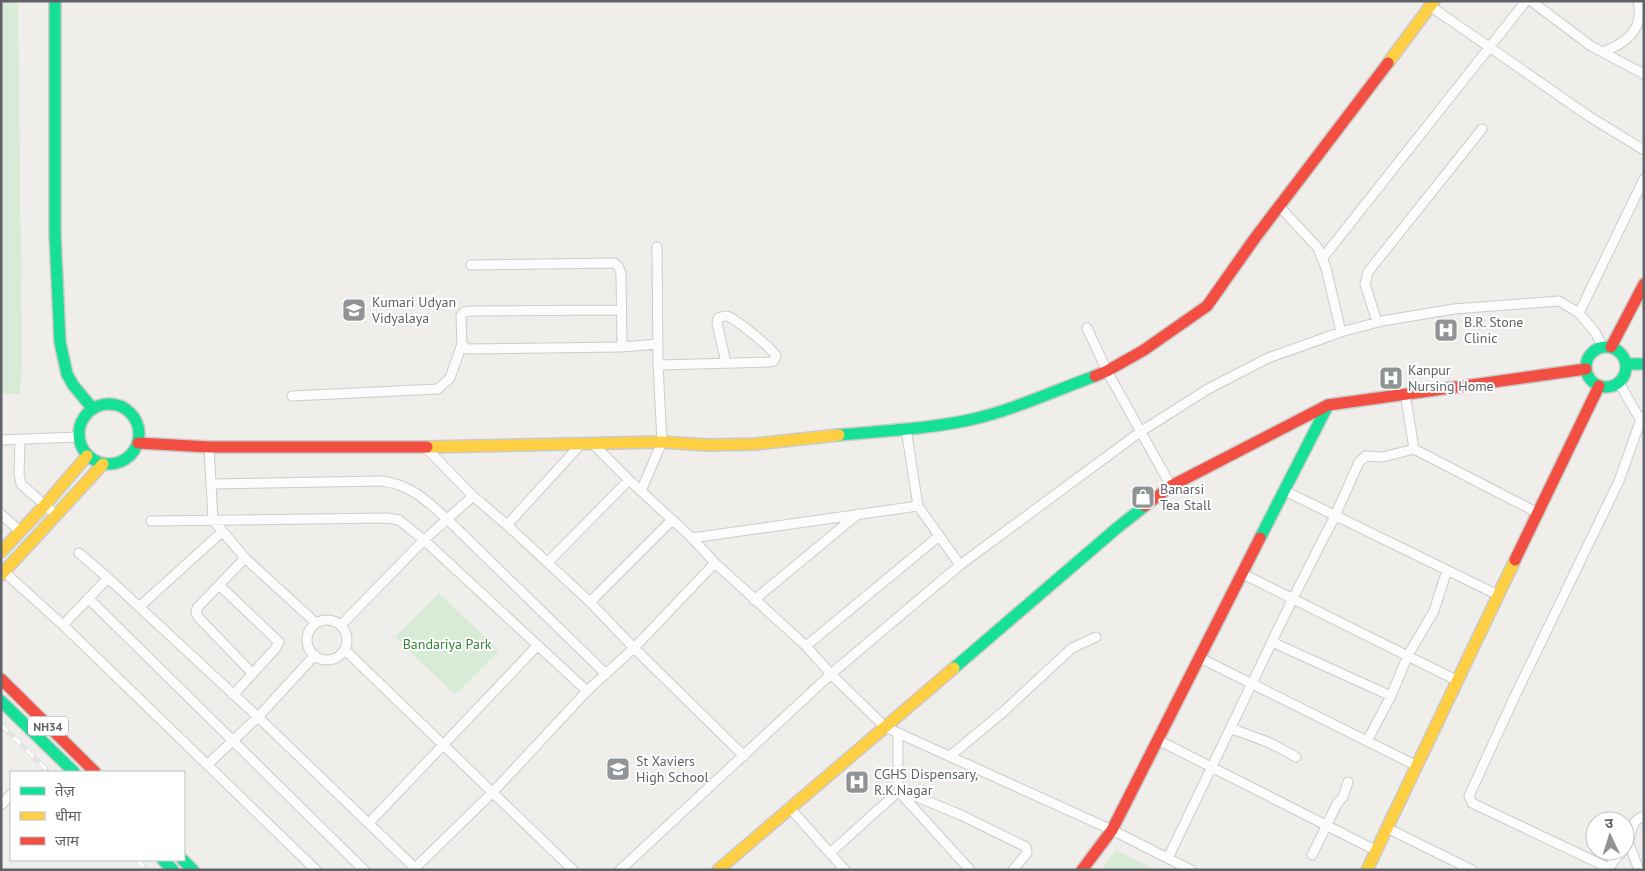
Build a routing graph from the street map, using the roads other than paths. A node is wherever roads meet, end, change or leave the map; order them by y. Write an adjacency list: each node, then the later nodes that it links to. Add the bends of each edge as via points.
1 (55, 1): 37 (main road, via 55,235 60,342 67,374)
2 (1526, 1): 6 (street)
3 (1531, 1): 7 (street)
4 (1638, 1): 7 (street, via 1644,14 1632,37)
5 (1432, 4): 6 (street); 12 (main road)
6 (1490, 46): 10 (street, via 1590,117); 14 (street)
7 (1602, 52): 8 (street)
8 (1644, 74)
9 (1482, 129): 19 (street, via 1368,272 1365,284)
10 (1644, 150)
11 (1644, 179): 18 (street)
12 (1279, 206): 14 (street, via 1313,240); 31 (main road, via 1207,306 1144,350)
13 (657, 247): 23 (street)
14 (1322, 259): 21 (street)
15 (471, 265): 17 (street, via 614,263 620,269)
16 (1644, 284): 25 (main road)
17 (621, 310): 22 (street, via 464,312 461,316); 24 (street)
18 (1579, 313): 19 (street, via 1559,301 1454,309); 25 (street)
19 (1377, 322): 21 (street)
20 (1087, 328): 31 (street)
21 (1341, 332): 40 (street, via 1268,358 1208,389)
22 (462, 344): 24 (street, via 474,350); 35 (street, via 450,378 438,388)
23 (658, 344): 24 (street); 29 (street)
24 (622, 347)
25 (1607, 347): 27 (main road, via 1622,353); 30 (main road, via 1594,351 1587,359)
26 (726, 363): 26 (street, via 769,362 776,356 752,334 723,316 717,323); 29 (street)
27 (1626, 364): 28 (main road); 32 (main road, via 1625,374)
28 (1644, 364)
29 (658, 365): 44 (street)
30 (1586, 369): 33 (main road, via 1590,379); 34 (main road)
31 (1107, 371): 39 (main road, via 969,420); 40 (street)
32 (1619, 383): 33 (main road, via 1610,387); 38 (street)
33 (1599, 386): 61 (main road)
34 (1405, 393): 36 (main road); 50 (street)
35 (292, 396)
36 (1328, 405): 55 (main road); 57 (main road)
37 (92, 409): 41 (main road, via 81,421); 45 (main road, via 113,404 123,408 137,423)
38 (1642, 420): 148 (street, via 1619,481 1469,796 1472,803)
39 (906, 429): 44 (main road, via 755,444); 60 (street)
40 (1140, 432): 55 (street); 81 (street)
41 (78, 437): 42 (street); 51 (main road)
42 (20, 439): 43 (street); 59 (street, via 21,484)
43 (1, 440)
44 (662, 442): 47 (main road); 56 (street)
45 (138, 443): 48 (main road); 52 (main road, via 120,463)
46 (581, 444): 47 (main road); 49 (main road); 70 (street)
47 (593, 444): 53 (street)
48 (209, 447): 49 (main road); 54 (street)
49 (425, 447): 58 (street)
50 (1414, 449): 61 (street); 65 (street, via 1382,457 1363,457)
51 (87, 456): 52 (main road); 59 (main road)
52 (102, 464): 64 (main road)
53 (629, 480): 56 (street); 79 (street)
54 (211, 484): 66 (street, via 382,481 411,490); 68 (street)
55 (1172, 486): 116 (main road, via 1117,528)
56 (641, 491): 69 (street)
57 (1285, 491): 65 (street); 84 (main road)
58 (473, 496): 66 (street); 70 (street)
59 (45, 505): 64 (street); 71 (main road)
60 (918, 506): 63 (street); 73 (street)
61 (1538, 513): 87 (main road)
62 (1, 514): 71 (street)
63 (859, 514): 74 (street); 90 (street)
64 (56, 515): 83 (main road)
65 (1335, 516): 82 (street); 89 (street)
66 (447, 519): 75 (street); 106 (street)
67 (151, 520): 68 (street)
68 (213, 520): 72 (street); 75 (street, via 387,518 398,520)
69 (672, 520): 74 (street); 91 (street)
70 (507, 525): 79 (street)
71 (20, 531): 76 (main road)
72 (222, 532): 78 (street); 92 (street)
73 (939, 536): 81 (street); 99 (street)
74 (692, 538): 80 (street)
75 (424, 540): 95 (street); 98 (street)
76 (1, 552)
77 (79, 554): 85 (street)
78 (244, 558): 86 (street); 93 (street)
79 (548, 562): 91 (street)
80 (715, 563): 90 (street); 100 (street)
81 (960, 564): 107 (street)
82 (1447, 570): 87 (street); 103 (street, via 1434,611)
83 (2, 572): 94 (street)
84 (1241, 574): 89 (street); 104 (main road)
85 (108, 578): 88 (street); 92 (street)
86 (219, 585): 105 (street, via 197,608 196,615); 105 (street, via 278,642)
87 (1498, 595): 109 (main road)
88 (88, 598): 94 (street); 119 (street)
89 (1293, 598): 97 (street); 103 (street)
90 (754, 600): 99 (street)
91 (590, 602): 100 (street)
92 (139, 607): 112 (street)
93 (316, 623): 95 (street, via 324,620); 102 (street, via 307,639)
94 (63, 625): 126 (street)
95 (341, 625): 101 (street, via 348,637)
96 (1096, 636): 124 (street, via 1072,648)
97 (1272, 642): 110 (street); 113 (street)
98 (538, 645): 111 (street); 122 (street)
99 (806, 646): 107 (street)
100 (634, 648): 106 (street); 123 (street)
101 (345, 650): 102 (street, via 336,658 325,660); 122 (street)
102 (314, 655): 115 (street)
103 (1408, 655): 109 (street); 113 (street)
104 (1200, 658): 110 (street); 120 (main road)
105 (252, 673): 112 (street)
106 (606, 674): 111 (street)
107 (831, 674): 116 (street); 123 (street)
108 (1, 679): 130 (main road, NH34)
109 (1458, 681): 127 (main road)
110 (1252, 683): 117 (street); 121 (street)
111 (587, 691): 133 (street)
112 (233, 695): 115 (street)
113 (1390, 696): 121 (street)
114 (1, 701): 129 (main road, NH34)
115 (258, 718): 119 (street); 137 (street)
116 (885, 727): 118 (street); 136 (main road)
117 (1230, 728): 125 (street, via 1270,743); 128 (street)
118 (898, 733): 124 (street); 132 (street)
119 (233, 740): 126 (street); 152 (street)
120 (1158, 740): 128 (street); 140 (main road)
121 (1368, 742): 127 (street)
122 (442, 744): 133 (street); 137 (street)
123 (744, 756): 154 (street)
124 (950, 756): 140 (street)
125 (1296, 758)
126 (208, 764): 151 (street)
127 (1417, 766): 139 (main road)
128 (1211, 767): 138 (street); 144 (street)
129 (73, 771)
130 (94, 771)
131 (1348, 782): 138 (street)
132 (900, 790): 142 (street); 157 (street, via 907,802); 158 (street, via 1026,847 1027,853)
133 (493, 792): 147 (street); 153 (street)
134 (10, 795): 135 (street)
135 (1, 805)
136 (789, 808): 142 (street); 155 (main road)
137 (369, 823): 147 (street)
138 (1326, 826): 141 (street); 143 (street)
139 (1387, 828): 141 (main road); 162 (street)
140 (1112, 830): 144 (street); 159 (main road)
141 (1377, 851): 161 (main road)
142 (830, 853): 156 (street)
143 (1312, 855)
144 (1168, 858): 160 (street)
145 (164, 861): 149 (main road)
146 (184, 861): 150 (main road)
147 (414, 869)
148 (1609, 869)
149 (174, 870)
150 (193, 870)
151 (316, 870)
152 (364, 870)
153 (573, 870)
154 (620, 870)
155 (718, 870)
156 (845, 870)
157 (970, 870)
158 (1013, 870)
159 (1082, 870)
160 (1192, 870)
161 (1367, 870)
162 (1472, 870)

